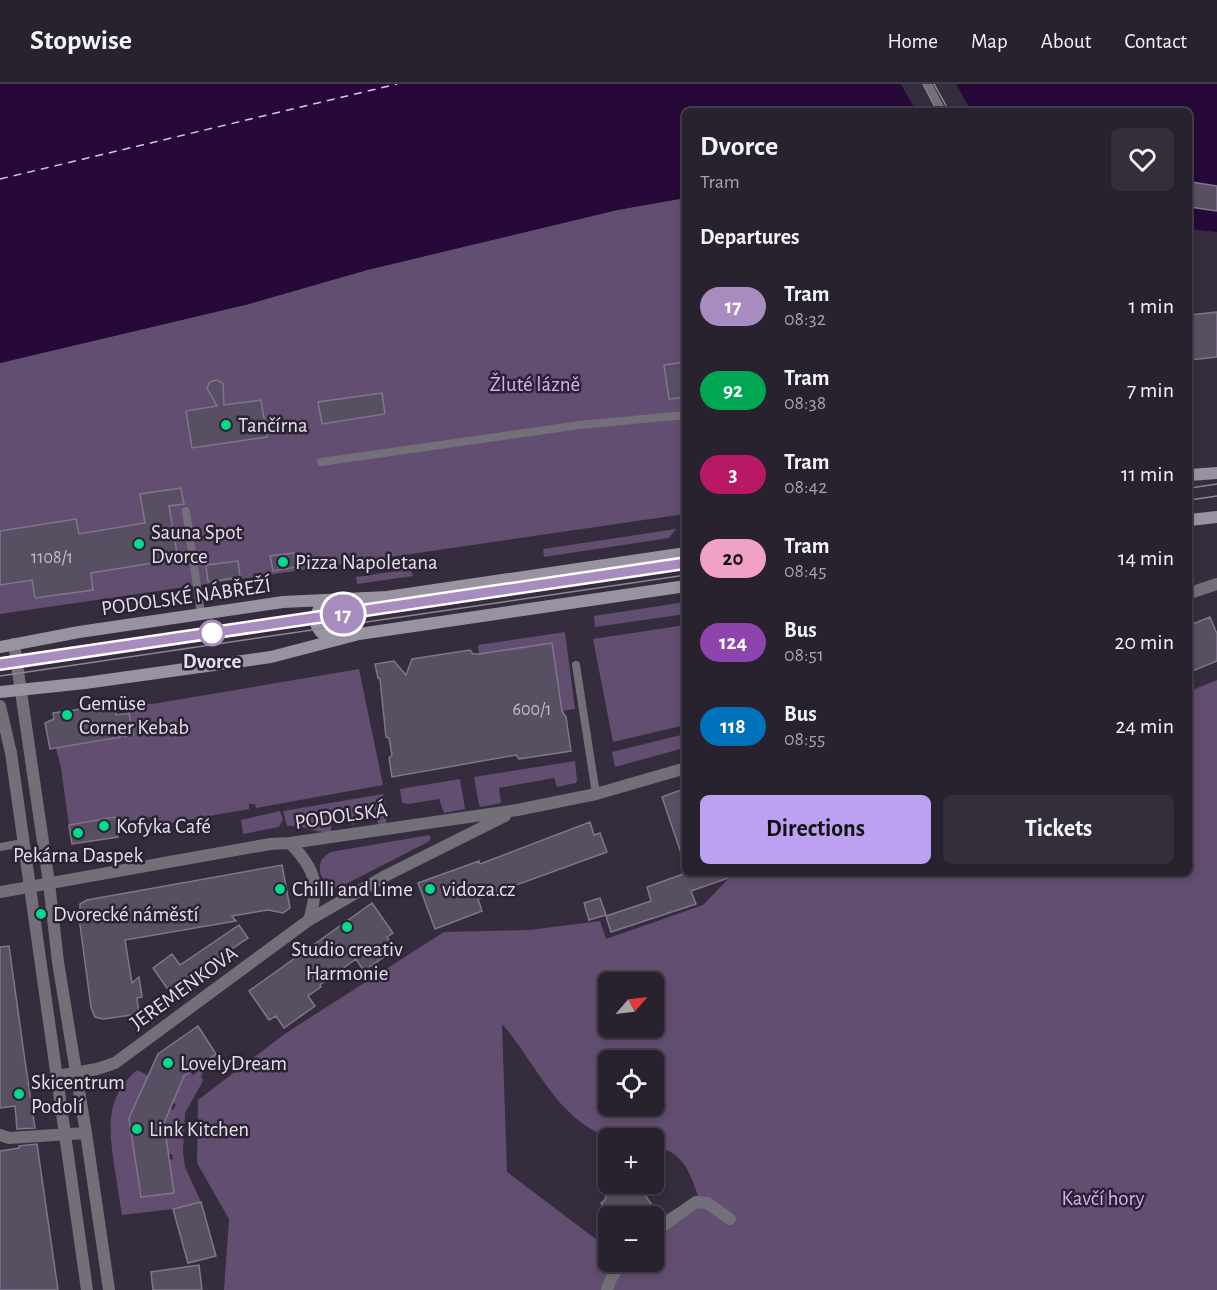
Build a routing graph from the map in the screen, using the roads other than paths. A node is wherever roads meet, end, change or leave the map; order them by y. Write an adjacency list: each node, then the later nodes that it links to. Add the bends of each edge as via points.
1 (928, 84): 2 (lane)
2 (940, 108)
3 (682, 415): 4 (lane, via 580,425)
4 (321, 462)
5 (1217, 472): 6 (main road)
6 (1192, 475)
7 (186, 511): 15 (lane)
8 (1217, 517): 9 (main road)
9 (1192, 520)
10 (682, 554): 14 (main road, PODOLSKÉ NÁBŘEŽÍ, via 387,597)
11 (1217, 584): 13 (street)
12 (682, 587): 16 (main road)
13 (1194, 592)
14 (337, 599): 15 (main road, PODOLSKÉ NÁBŘEŽÍ); 16 (main road, via 321,606 315,622 325,636)
15 (201, 614): 17 (main road, PODOLSKÉ NÁBŘEŽÍ)
16 (343, 638): 20 (main road, via 271,657)
17 (14, 644): 18 (main road, PODOLSKÉ NÁBŘEŽÍ); 20 (street)
18 (0, 648)
19 (576, 665): 24 (lane)
20 (21, 690): 21 (main road); 29 (street)
21 (0, 692)
22 (0, 706): 26 (street)
23 (682, 769): 24 (street, PODOLSKÁ)
24 (596, 794): 25 (street, PODOLSKÁ)
25 (517, 810): 27 (street, PODOLSKÁ); 32 (street, JEREMENKOVA, via 387,875)
26 (23, 843): 28 (lane); 30 (street)
27 (290, 843): 29 (street, PODOLSKÁ); 32 (street, via 306,859 314,877 316,899)
28 (0, 846)
29 (49, 883): 30 (street, PODOLSKÁ); 33 (street)
30 (30, 887): 31 (street, PODOLSKÁ); 34 (street)
31 (0, 892)
32 (309, 920): 33 (street, JEREMENKOVA, via 115,1063)
33 (76, 1072): 34 (street, JEREMENKOVA); 35 (street)
34 (57, 1076): 36 (street)
35 (86, 1133): 36 (street); 42 (street)
36 (65, 1134): 37 (street, via 9,1138); 41 (street)
37 (0, 1135)
38 (730, 1219): 39 (street, via 707,1203 696,1202)
39 (664, 1225)
40 (615, 1272): 43 (street)
41 (87, 1290)
42 (109, 1290)
43 (607, 1290)

